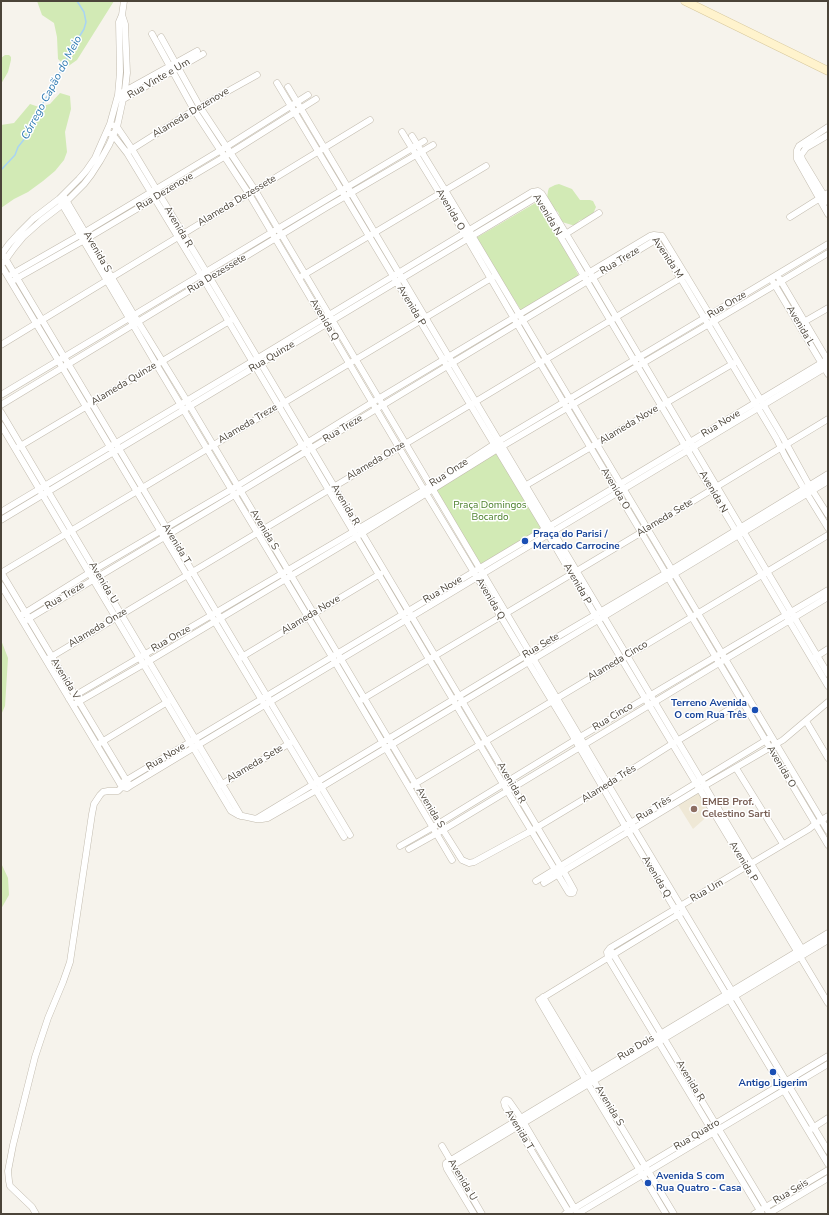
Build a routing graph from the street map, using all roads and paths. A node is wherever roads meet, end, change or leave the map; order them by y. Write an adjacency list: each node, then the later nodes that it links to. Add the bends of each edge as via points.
1 (124, 1): 3 (street)
2 (686, 1): 9 (street)
3 (122, 15): 13 (street, via 125,24); 14 (street, via 119,22)
4 (152, 34): 8 (street, Avenida Q)
5 (161, 37): 8 (street, Avenida Q)
6 (196, 51): 8 (street, Rua Vinte e Um)
7 (203, 54): 8 (street, Rua Vinte e Um)
8 (174, 67): 13 (street, Rua Vinte e Um); 16 (street, Rua Vinte e Um); 20 (street, Avenida Q)
9 (828, 71)
10 (257, 75): 20 (street, Alameda Dezenove)
11 (277, 83): 19 (street, Avenida P)
12 (288, 87): 19 (street, Avenida P)
13 (125, 90): 14 (street, Rua Vinte e Um); 16 (street)
14 (118, 95): 18 (street)
15 (308, 95): 19 (street, Rua Dezenove)
16 (124, 99): 18 (street, Rua Vinte e Um); 25 (street)
17 (316, 99): 21 (street, Rua Dezenove)
18 (116, 104): 24 (street)
19 (294, 104): 21 (street, Avenida P); 22 (street, Avenida P); 35 (street, Rua Dezenove)
20 (197, 108): 35 (street, Avenida Q); 36 (street, Alameda Dezenove)
21 (300, 108): 22 (street, Rua Dezenove); 34 (street, Avenida P)
22 (295, 112): 37 (street, Avenida P); 39 (street, Rua Dezenove)
23 (370, 120): 34 (street, Alameda Dezessete)
24 (110, 124): 25 (street); 28 (street)
25 (117, 127): 28 (street); 36 (street, Avenida R)
26 (828, 128): 40 (street, via 799,146)
27 (402, 132): 33 (street, Avenida O)
28 (110, 134): 36 (street, Avenida R); 48 (street)
29 (828, 135): 40 (street)
30 (412, 136): 33 (street, Avenida O)
31 (424, 141): 33 (street, Rua Dezessete)
32 (433, 145): 38 (street, Rua Dezessete)
33 (415, 147): 38 (street, Avenida O); 43 (street, Rua Dezessete)
34 (325, 148): 37 (street, Alameda Dezessete); 43 (street, Avenida P)
35 (223, 149): 39 (street, Avenida Q); 45 (street, Rua Dezenove)
36 (129, 151): 45 (street, Avenida R)
37 (319, 152): 42 (street, Alameda Dezessete); 43 (street, Avenida P)
38 (419, 153): 43 (street, Rua Dezessete); 44 (street, Avenida O)
39 (226, 155): 42 (street, Avenida Q); 45 (street, Rua Dezenove)
40 (799, 155): 47 (street)
41 (486, 166): 44 (street)
42 (252, 192): 53 (street, Avenida Q); 58 (street, Alameda Dezessete)
43 (347, 192): 53 (street, Rua Dezessete); 54 (street, Avenida P)
44 (443, 192): 54 (street); 55 (street, Avenida O)
45 (155, 194): 57 (street, Rua Dezenove); 58 (street, Avenida R)
46 (537, 194): 55 (street, Rua Quinze); 56 (street, Avenida N)
47 (824, 195): 49 (street); 51 (street); 52 (street)
48 (63, 200): 57 (street, Avenida S); 63 (street, via 33,219); 64 (street, via 23,238)
49 (828, 202)
50 (599, 213): 56 (street)
51 (828, 214)
52 (790, 217)
53 (277, 234): 66 (street, Rua Dezessete); 69 (street, Avenida Q); 78 (street, Rua Dezessete)
54 (372, 234): 69 (street); 71 (street, Avenida P)
55 (468, 234): 70 (street, Avenida O); 71 (street, Rua Quinze); 76 (street, Avenida O)
56 (563, 235): 68 (street, Avenida N); 77 (street, Avenida N)
57 (84, 236): 67 (street, Rua Dezenove); 75 (street, Avenida S)
58 (180, 236): 66 (street, Avenida R); 75 (street, Alameda Dezessete)
59 (650, 236): 60 (street, Avenida M); 68 (street, Rua Treze)
60 (660, 237): 68 (street, Rua Treze); 72 (street, Avenida M)
61 (828, 244): 73 (street, Rua Onze)
62 (828, 252): 79 (street, Rua Onze)
63 (2, 254): 64 (street, Avenida T)
64 (7, 260): 65 (street); 67 (street, Avenida T)
65 (1, 266): 74 (street, Avenida T)
66 (204, 274): 78 (street, Avenida R); 82 (street, Rua Dezessete)
67 (16, 275): 74 (street, Rua Dezenove); 87 (street, Avenida T)
68 (591, 275): 77 (street, Rua Treze); 85 (street, Avenida N)
69 (302, 276): 84 (street, Avenida Q)
70 (496, 276): 76 (street, Alameda Treze); 83 (street, Avenida O)
71 (397, 277): 84 (street, Rua Quinze); 89 (street, Avenida P)
72 (683, 277): 81 (street, Avenida M); 85 (street, Alameda Onze); 86 (street, Avenida M)
73 (774, 277): 79 (street, Avenida L); 81 (street, Rua Onze)
74 (10, 279): 94 (street, Avenida T)
75 (109, 279): 82 (street, Avenida S); 87 (street, Alameda Dezessete)
76 (490, 279): 89 (street, Alameda Treze); 90 (street, Avenida O)
77 (585, 279): 83 (street, Rua Treze); 85 (street, Avenida N)
78 (207, 280): 88 (street, Avenida R); 92 (street, Rua Dezessete)
79 (778, 283): 91 (street, Rua Onze); 93 (street, Avenida L)
80 (828, 308): 93 (street)
81 (710, 315): 86 (street, Rua Onze); 91 (street, Avenida M)
82 (132, 317): 92 (street, Avenida S); 97 (street, Rua Dezessete)
83 (521, 317): 90 (street, Rua Treze); 98 (street, Avenida O)
84 (327, 319): 101 (street, Avenida Q); 104 (street, Rua Quinze)
85 (613, 319): 98 (street, Alameda Onze); 103 (street, Avenida N)
86 (704, 319): 95 (street, Avenida M); 103 (street, Rua Onze)
87 (43, 320): 94 (street, Alameda Dezessete); 97 (street, Avenida T)
88 (231, 320): 100 (street, Alameda Quinze); 104 (street, Avenida R)
89 (422, 320): 101 (street, Alameda Treze); 102 (street, Avenida P)
90 (515, 321): 102 (street, Rua Treze); 105 (street, Avenida O)
91 (714, 321): 95 (street, Rua Onze); 106 (street, Avenida M)
92 (136, 323): 100 (street, Avenida S); 107 (street, Rua Dezessete); 108 (street, Avenida S)
93 (802, 323): 109 (street, Avenida L)
94 (36, 324): 96 (street, Alameda Dezessete); 99 (street, Avenida T)
95 (708, 325): 103 (street, Rua Onze); 106 (street, Avenida M)
96 (1, 345)
97 (65, 357): 99 (street, Rua Dezessete); 107 (street, Avenida T)
98 (546, 359): 105 (street, Alameda Onze); 117 (street, Avenida O)
99 (59, 361): 110 (street, Avenida T); 111 (street, Rua Dezessete)
100 (162, 361): 108 (street, Alameda Quinze); 115 (street, Avenida S)
101 (352, 361): 112 (street, Avenida Q); 116 (street, Alameda Treze)
102 (448, 361): 112 (street, Rua Treze); 113 (street, Avenida P); 121 (street, Avenida P); 124 (street, Rua Treze)
103 (639, 362): 117 (street, Rua Onze); 118 (street, Avenida N)
104 (256, 363): 115 (street, Rua Quinze); 116 (street, Avenida R)
105 (540, 363): 113 (street, Alameda Onze); 117 (street, Avenida O)
106 (734, 363): 118 (street, Alameda Nove); 119 (street, Avenida M)
107 (69, 364): 110 (street, Rua Dezessete); 114 (street, Avenida T)
108 (156, 364): 114 (street, Alameda Quinze); 123 (street, Avenida S)
109 (826, 364): 119 (street, Rua Nove)
110 (63, 368): 120 (street, Rua Dezessete); 122 (street, Avenida T)
111 (1, 395)
112 (375, 400): 124 (street, Avenida Q); 128 (street, Rua Treze)
113 (476, 401): 121 (street, Alameda Onze); 133 (street, Avenida P)
114 (92, 403): 122 (street, Alameda Quinze); 132 (street, Avenida T)
115 (189, 403): 123 (street, Rua Quinze); 130 (street, Avenida S)
116 (281, 404): 128 (street, Avenida R); 130 (street, Alameda Treze); 140 (street, Avenida R)
117 (568, 404): 129 (street, Avenida O); 133 (street, Rua Onze); 136 (street, Avenida O)
118 (664, 404): 129 (street, Alameda Nove); 134 (street, Avenida N)
119 (760, 404): 134 (street, Rua Nove); 135 (street, Avenida M)
120 (1, 405)
121 (469, 405): 131 (street, Alameda Onze); 133 (street, Avenida P)
122 (86, 407): 137 (street, Alameda Quinze); 138 (street, Avenida T)
123 (182, 407): 132 (street, Rua Quinze); 139 (street, Avenida S)
124 (379, 407): 131 (street, Avenida Q); 140 (street, Rua Treze)
125 (1, 412): 137 (street, Avenida U)
126 (828, 419): 135 (street, Alameda Sete)
127 (1, 425): 137 (street, Avenida U)
128 (308, 442): 140 (street, Avenida R)
129 (597, 444): 136 (street, Alameda Nove); 145 (street, Avenida O)
130 (214, 445): 139 (street, Alameda Treze); 147 (street, Avenida S)
131 (402, 445): 143 (street, Alameda Onze); 148 (street, Avenida Q); 156 (street, Avenida Q)
132 (118, 446): 138 (street, Rua Quinze); 146 (street, Avenida T)
133 (498, 446): 144 (street, Avenida P); 148 (street, Rua Onze)
134 (690, 446): 145 (street, Rua Nove); 149 (street, Avenida N)
135 (784, 446): 149 (street, Alameda Sete); 152 (street, Avenida M)
136 (590, 447): 144 (street, Alameda Nove); 151 (street, Avenida O)
137 (18, 448): 150 (street, Avenida U)
138 (112, 449): 150 (street, Rua Quinze); 154 (street, Avenida T)
139 (207, 449): 146 (street, Alameda Treze); 155 (street, Avenida S)
140 (306, 449): 143 (street, Avenida R); 147 (street, Rua Treze); 153 (street, Avenida R)
141 (828, 474): 152 (street, Rua Sete)
142 (828, 481): 152 (street, Rua Sete)
143 (334, 487): 153 (street, Alameda Onze); 166 (street, Avenida R)
144 (523, 487): 164 (street, Avenida P)
145 (623, 487): 151 (street, Rua Nove); 165 (street, Avenida O)
146 (143, 488): 154 (street, Alameda Treze); 161 (street, Avenida T)
147 (239, 488): 155 (street, Rua Treze); 162 (street, Avenida S)
148 (431, 488): 156 (street, Rua Onze); 173 (street, Avenida Q)
149 (715, 488): 165 (street, Alameda Sete); 167 (street, Avenida N)
150 (44, 490): 157 (street, Rua Quinze); 159 (street, Rua Quinze); 163 (street, Avenida U); 169 (street, Avenida U)
151 (616, 490): 164 (street, Rua Nove); 165 (street, Avenida O)
152 (808, 490): 158 (street, Avenida M); 160 (street, Avenida M); 167 (street, Rua Sete)
153 (328, 491): 162 (street, Alameda Onze); 166 (street, Avenida R)
154 (137, 492): 161 (street, Avenida T); 163 (street, Alameda Treze)
155 (233, 492): 161 (street, Rua Treze); 168 (street, Avenida S); 170 (street, Rua Treze)
156 (425, 492): 166 (street, Rua Onze); 173 (street, Avenida Q)
157 (1, 512)
158 (828, 515)
159 (1, 520)
160 (828, 528)
161 (164, 529): 170 (street, Avenida T); 172 (street, Avenida T); 174 (street, Rua Treze)
162 (264, 530): 168 (street, Alameda Onze); 178 (street, Avenida S)
163 (72, 531): 169 (street, Alameda Treze); 174 (street, Avenida U)
164 (549, 531): 173 (street, Rua Nove); 176 (street, Avenida P); 183 (street, Rua Nove)
165 (645, 531): 176 (street, Alameda Sete); 181 (street, Avenida O)
166 (357, 532): 175 (street, Avenida R); 178 (street, Rua Onze); 182 (street, Avenida R)
167 (740, 532): 179 (street, Avenida N); 181 (street, Rua Sete)
168 (257, 533): 180 (street, Alameda Onze); 184 (street, Avenida S)
169 (66, 534): 174 (street, Avenida U); 177 (street, Alameda Treze)
170 (170, 534): 172 (street, Rua Treze); 180 (street, Avenida T)
171 (828, 535): 179 (street, Alameda Cinco)
172 (164, 537): 180 (street, Avenida T); 185 (street, Rua Treze)
173 (477, 570): 183 (street, Avenida Q); 189 (street, Rua Nove)
174 (92, 571): 185 (street, Avenida U); 197 (street, Rua Treze)
175 (384, 571): 182 (street, Alameda Nove); 189 (street, Avenida R)
176 (574, 572): 193 (street, Alameda Sete); 196 (street, Avenida P)
177 (1, 573): 197 (street, Avenida V)
178 (290, 573): 184 (street, Rua Onze); 190 (street, Avenida S)
179 (764, 573): 191 (street, Alameda Cinco); 194 (street, Avenida N); 202 (street, Avenida N)
180 (190, 574): 195 (street, Alameda Onze); 198 (street, Avenida T)
181 (670, 574): 191 (street, Avenida O); 196 (street, Rua Sete); 201 (street, Avenida O)
182 (378, 575): 190 (street, Alameda Nove); 192 (street, Avenida R)
183 (480, 576): 193 (street, Avenida Q); 200 (street, Rua Nove)
184 (283, 577): 198 (street, Rua Onze); 199 (street, Avenida S)
185 (96, 578): 195 (street, Avenida U); 197 (street, Rua Treze)
186 (1, 585): 197 (street, Avenida V)
187 (828, 590): 194 (street, Rua Cinco)
188 (828, 596): 194 (street, Rua Cinco)
189 (408, 611): 192 (street, Rua Nove); 200 (street, Avenida R)
190 (314, 613): 199 (street, Alameda Nove); 205 (street, Avenida S)
191 (698, 613): 201 (street, Alameda Cinco); 213 (street, Avenida O)
192 (402, 615): 203 (street, Avenida R); 205 (street, Rua Nove)
193 (503, 615): 207 (street, Alameda Sete); 209 (street, Avenida Q)
194 (793, 615): 202 (street, Rua Cinco); 214 (street, Avenida N)
195 (119, 616): 206 (street, Avenida U); 211 (street, Alameda Onze)
196 (599, 616): 209 (street, Rua Sete); 210 (street, Avenida P)
197 (24, 617): 211 (street, Avenida V)
198 (216, 617): 206 (street, Rua Onze); 212 (street, Avenida T); 217 (street, Rua Onze)
199 (308, 617): 208 (street, Avenida S); 212 (street, Alameda Nove)
200 (412, 617): 203 (street, Rua Nove); 207 (street, Avenida R)
201 (692, 617): 210 (street, Alameda Cinco); 213 (street, Avenida O)
202 (787, 618): 213 (street, Rua Cinco); 214 (street, Avenida N)
203 (405, 621): 215 (street, Rua Nove); 216 (street, Avenida R)
204 (828, 649): 214 (street)
205 (338, 653): 208 (street, Rua Nove); 215 (street, Avenida S)
206 (143, 656): 217 (street, Avenida U); 222 (street, Rua Onze)
207 (435, 656): 216 (street, Alameda Sete); 227 (street, Avenida R)
208 (332, 657): 218 (street, Avenida S); 223 (street, Rua Nove)
209 (529, 657): 227 (street, Rua Sete); 228 (street, Avenida Q)
210 (624, 657): 221 (street, Avenida P); 228 (street, Alameda Cinco); 229 (street, Avenida P)
211 (49, 658): 222 (street, Avenida V); 226 (street, Avenida V)
212 (240, 658): 223 (street, Avenida T)
213 (721, 658): 221 (street, Rua Cinco); 225 (street, Avenida O); 231 (street, Rua Cinco); 234 (street, Avenida O)
214 (814, 658): 219 (street, Avenida N); 220 (street, Avenida N)
215 (341, 659): 218 (street, Rua Nove); 224 (street, Avenida S)
216 (429, 659): 224 (street, Alameda Sete); 233 (street, Avenida R)
217 (147, 663): 230 (street, Avenida U); 236 (street, Rua Onze)
218 (335, 663): 232 (street, Avenida S); 237 (street, Rua Nove)
219 (828, 674)
220 (828, 686)
221 (651, 695): 229 (street, Rua Cinco); 231 (street, Avenida P)
222 (76, 696): 226 (street, Rua Onze); 236 (street, Avenida V)
223 (264, 698): 237 (street, Avenida T); 241 (street, Rua Nove)
224 (364, 698): 232 (street, Alameda Sete); 246 (street, Avenida S)
225 (748, 698): 234 (street, Alameda Três); 243 (street, Avenida O)
226 (69, 699): 236 (street, Avenida V)
227 (460, 699): 233 (street, Rua Sete); 244 (street, Avenida R)
228 (554, 699): 242 (street, Avenida Q); 244 (street, Alameda Cinco)
229 (645, 699): 238 (street, Avenida P); 242 (street, Rua Cinco)
230 (170, 701): 241 (street, Avenida U); 245 (street, Avenida U); 248 (street)
231 (655, 701): 238 (street, Rua Cinco); 240 (street, Avenida P)
232 (358, 702): 253 (street, Avenida S)
233 (454, 702): 246 (street, Rua Sete); 251 (street, Avenida R)
234 (742, 702): 243 (street, Avenida O); 247 (street, Alameda Três)
235 (828, 702): 239 (street, Rua Três)
236 (76, 704): 248 (street, Avenida V)
237 (267, 704): 249 (street, Avenida T); 250 (street, Rua Nove)
238 (648, 705): 240 (street, Avenida P); 252 (street, Rua Cinco)
239 (806, 721): 254 (street, Rua Três); 256 (street)
240 (663, 722): 247 (street, Avenida P)
241 (196, 738): 245 (street, Rua Nove); 250 (street, Avenida U)
242 (578, 738): 252 (street, Avenida Q); 259 (street, Rua Cinco)
243 (768, 739): 254 (street, Avenida O); 258 (street, Rua Três)
244 (486, 741): 251 (street, Alameda Cinco); 259 (street, Avenida R)
245 (190, 742): 255 (street, Avenida U); 262 (street, Rua Nove)
246 (390, 742): 253 (street, Rua Sete); 260 (street, Avenida S)
247 (675, 742): 258 (street, Avenida P); 261 (street, Avenida P); 266 (street, Alameda Três)
248 (100, 743): 262 (street, Avenida V)
249 (290, 743): 264 (street, Alameda Sete); 265 (street, Avenida T)
250 (200, 744): 255 (street, Rua Nove); 264 (street, Avenida U)
251 (479, 745): 260 (street, Alameda Cinco); 263 (street, Avenida R)
252 (582, 745): 266 (street, Avenida Q); 268 (street, Rua Cinco)
253 (383, 746): 265 (street, Rua Sete); 267 (street, Avenida S)
254 (773, 746): 257 (street, Rua Três); 274 (street, Avenida O); 275 (street, Avenida O)
255 (194, 748): 262 (street, Rua Nove); 264 (street, Avenida U)
256 (828, 758)
257 (736, 768): 269 (street, Rua Três); 283 (street)
258 (702, 779): 261 (street, Rua Três); 269 (street, Avenida P)
259 (509, 780): 263 (street, Rua Cinco); 268 (street, Avenida R)
260 (415, 783): 267 (street, Alameda Cinco); 273 (street, Avenida S)
261 (695, 783): 269 (street, Avenida P); 278 (street, Rua Três)
262 (125, 784): 321 (street, via 118,791 104,792 94,804 70,962 35,1057 13,1145 8,1181)
263 (503, 784): 270 (street, Avenida R); 273 (street, Rua Cinco)
264 (220, 785): 272 (street, Avenida U, via 231,811)
265 (316, 786): 272 (street, Rua Sete); 282 (street, Avenida T)
266 (606, 786): 277 (street, Alameda Três); 278 (street, Avenida Q)
267 (408, 787): 276 (street, Avenida S)
268 (513, 787): 270 (street, Rua Cinco); 277 (street, Avenida R)
269 (702, 787): 278 (street, Rua Três); 289 (street, Avenida P)
270 (507, 791): 279 (street, Rua Cinco); 280 (street, Avenida R)
271 (828, 816): 274 (street, Rua Um)
272 (254, 819)
273 (439, 823): 276 (street, Rua Cinco); 279 (street, Avenida S)
274 (825, 825): 275 (street, Rua Um)
275 (816, 826): 283 (street, Rua Um); 284 (street, Avenida O)
276 (433, 827): 281 (street, Avenida S); 285 (street, Rua Cinco)
277 (537, 827): 280 (street, Alameda Três); 290 (street, Avenida R)
278 (630, 827): 290 (street, Rua Três); 294 (street, Avenida Q)
279 (443, 830): 281 (street, Rua Cinco); 288 (street, Avenida S, via 462,860)
280 (531, 831): 288 (street, Alameda Três, via 474,862); 290 (street, Avenida R)
281 (436, 833): 286 (street, Rua Cinco); 287 (street, Avenida S)
282 (347, 836)
283 (783, 844): 289 (street, Rua Um)
284 (828, 845)
285 (400, 846)
286 (409, 849)
287 (452, 860)
288 (467, 862)
289 (749, 866): 294 (street, Rua Um); 297 (street, Avenida P)
290 (559, 871): 291 (street, Rua Três); 292 (street, Rua Três); 293 (street, Avenida R)
291 (536, 881)
292 (544, 883)
293 (572, 891)
294 (680, 910): 298 (street, Rua Um); 299 (street, Avenida Q)
295 (828, 933): 297 (street, Rua Dois)
296 (828, 940): 297 (street, Rua Dois)
297 (801, 953): 299 (street, Rua Dois); 301 (street, Avenida P)
298 (609, 954): 300 (street, Rua Um); 302 (street, Avenida R)
299 (730, 995): 302 (street, Rua Dois); 306 (street, Avenida Q)
300 (542, 999): 305 (street, Avenida S)
301 (828, 1003)
302 (660, 1038): 305 (street, Rua Dois); 310 (street, Avenida R)
303 (828, 1056): 306 (street, Rua Quatro)
304 (828, 1064): 306 (street, Rua Quatro)
305 (589, 1080): 308 (street, Rua Dois); 316 (street, Avenida S)
306 (785, 1086): 310 (street, Rua Quatro); 311 (street, Avenida Q)
307 (828, 1118): 311 (street)
308 (522, 1121): 309 (street, Rua Dois); 309 (street, Avenida T, via 509,1101 505,1100 505,1106); 320 (street, Avenida T)
309 (516, 1125): 315 (street, Rua Dois); 320 (street, Avenida T)
310 (715, 1128): 316 (street, Rua Quatro); 319 (street, Avenida R)
311 (811, 1129): 313 (street, Avenida Q); 314 (street, Avenida Q)
312 (442, 1146): 315 (street, Avenida U)
313 (828, 1151)
314 (828, 1164)
315 (449, 1165): 322 (street, Avenida U); 323 (street, Avenida U)
316 (644, 1170): 320 (street, Rua Quatro); 324 (street, Avenida S); 325 (street, Avenida S)
317 (828, 1170): 319 (street, Rua Seis)
318 (828, 1178): 319 (street, Rua Seis)
319 (766, 1212): 326 (street, Rua Seis)
320 (573, 1213)
321 (36, 1214)
322 (474, 1214)
323 (482, 1214)
324 (666, 1214)
325 (674, 1214)
326 (754, 1214)

